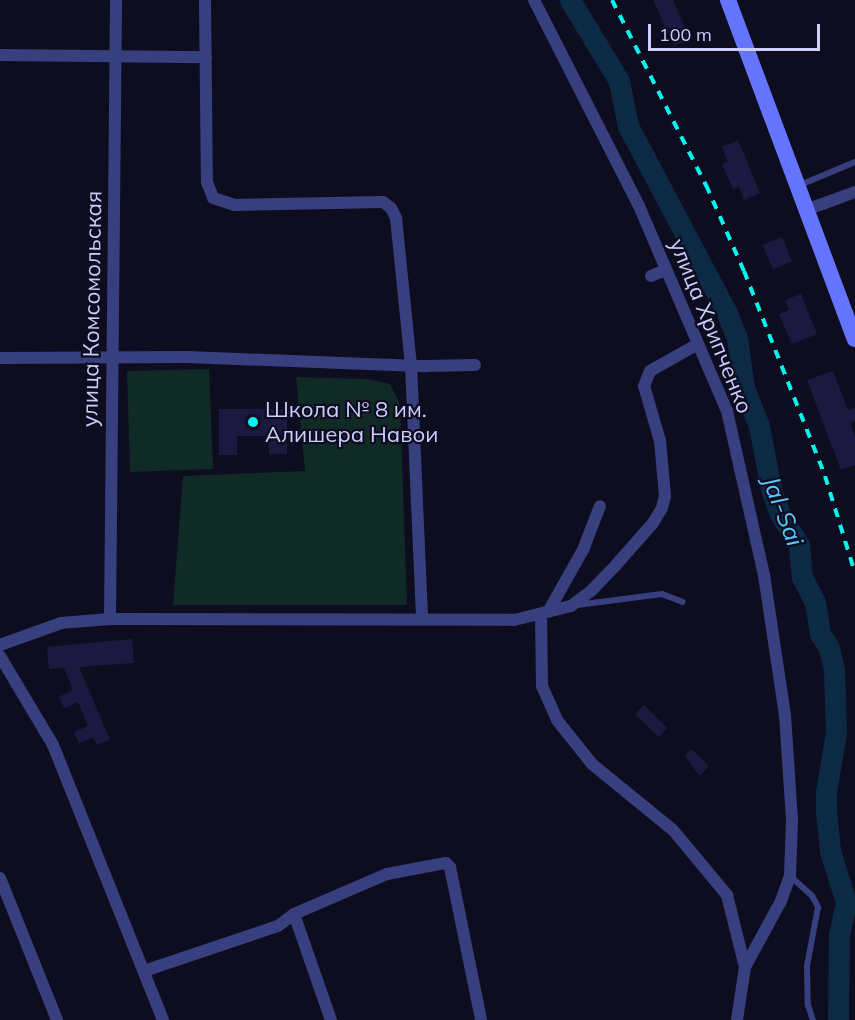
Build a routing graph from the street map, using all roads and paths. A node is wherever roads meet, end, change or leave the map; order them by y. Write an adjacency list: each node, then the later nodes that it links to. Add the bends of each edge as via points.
1 (116, 0): 6 (street, улица Комсомольская)
2 (205, 0): 7 (street)
3 (534, 0): 12 (street, улица Хрипченко, via 639,206)
4 (728, 0): 9 (main road)
5 (0, 55): 6 (street)
6 (116, 57): 7 (street); 16 (street, улица Комсомольская)
7 (206, 57): 18 (street, via 209,192 219,202 234,205 387,204 399,230)
8 (855, 162): 9 (lane)
9 (797, 186): 11 (main road)
10 (855, 192): 11 (street)
11 (806, 210): 14 (main road)
12 (665, 270): 13 (street); 15 (street, улица Хрипченко)
13 (651, 276)
14 (855, 339)
15 (698, 344): 22 (street, via 650,371 644,386 660,441 665,496 662,508 591,591); 28 (street, улица Хрипченко, via 727,411 764,575 785,715 792,821)
16 (113, 357): 17 (street); 18 (street); 24 (street, улица Комсомольская)
17 (0, 358)
18 (411, 365): 19 (street); 25 (street)
19 (475, 365)
20 (600, 506): 23 (street, via 584,550)
21 (683, 602): 22 (lane, via 662,594)
22 (571, 606): 23 (street)
23 (545, 613): 25 (street, via 514,620); 31 (street, via 542,686 556,720 592,764 673,830 727,895)
24 (110, 619): 25 (street); 26 (street, via 61,623)
25 (422, 619)
26 (0, 645)
27 (0, 656): 32 (street, via 53,745)
28 (790, 876): 31 (street, улица Хрипченко, via 781,901); 38 (lane, via 818,907 807,966 808,1005)
29 (0, 878): 33 (street)
30 (294, 914): 32 (street, via 278,927); 35 (street); 36 (street, via 387,874 449,864)
31 (745, 967): 37 (street)
32 (144, 971): 34 (street)
33 (57, 1020)
34 (164, 1020)
35 (331, 1020)
36 (481, 1020)
37 (737, 1020)
38 (813, 1020)

